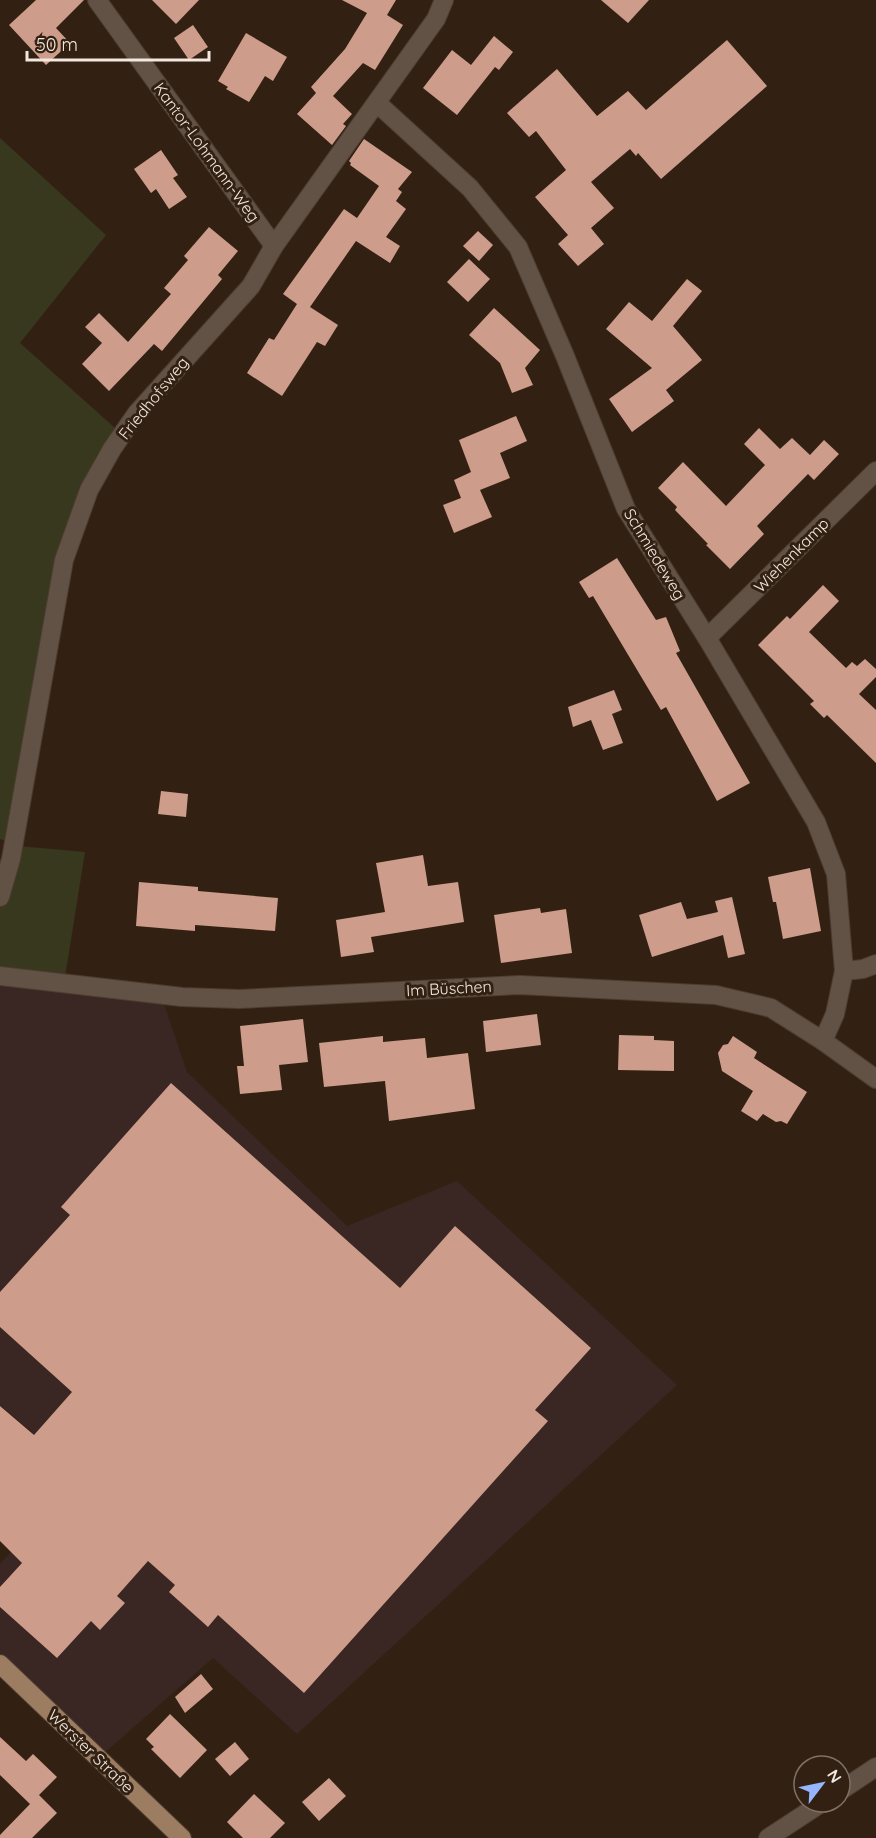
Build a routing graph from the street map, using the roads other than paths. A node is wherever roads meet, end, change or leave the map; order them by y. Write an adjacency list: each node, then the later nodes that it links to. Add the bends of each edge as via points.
1 (97, 0): 4 (street, Kantor-Lohmann-Weg)
2 (444, 0): 3 (street, Friedhofsweg, via 436,19)
3 (377, 103): 4 (street, Friedhofsweg); 6 (street, Schmiedeweg, via 471,188 518,247 626,509)
4 (274, 246): 7 (street, Friedhofsweg, via 250,286 136,413 89,490 64,560 11,859)
5 (876, 471): 6 (street, Wiehenkamp)
6 (707, 638): 9 (street, Schmiedeweg, via 816,822 836,874)
7 (0, 897)
8 (876, 964): 9 (street)
9 (844, 971): 11 (street, Schmiedeweg, via 835,1014)
10 (0, 976): 11 (street, Im Büschen, via 182,997 520,985 716,995 771,1008)
11 (823, 1041): 12 (street, Im Büschen)
12 (876, 1079)
13 (0, 1664): 17 (main road, Werster Straße)
14 (876, 1767): 15 (street)
15 (852, 1783)
16 (805, 1814): 18 (street)
17 (182, 1838)
18 (768, 1838)

